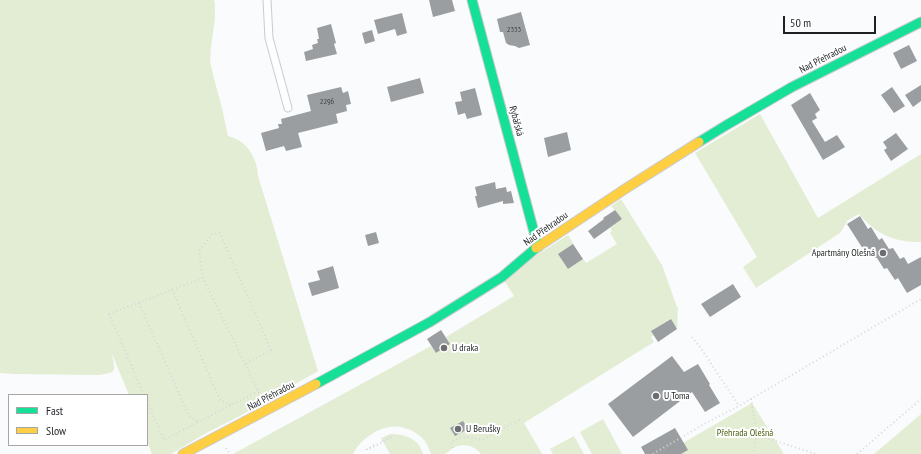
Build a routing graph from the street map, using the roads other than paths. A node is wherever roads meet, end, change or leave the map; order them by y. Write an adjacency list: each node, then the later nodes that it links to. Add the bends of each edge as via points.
1 (267, 0): 4 (lane, via 269,38)
2 (472, 0): 5 (street, Rybářská)
3 (921, 22): 5 (street, Nad Přehradou, via 792,88 725,126)
4 (288, 108)
5 (538, 247): 6 (street, Nad Přehradou, via 502,277 430,322)
6 (183, 454)

